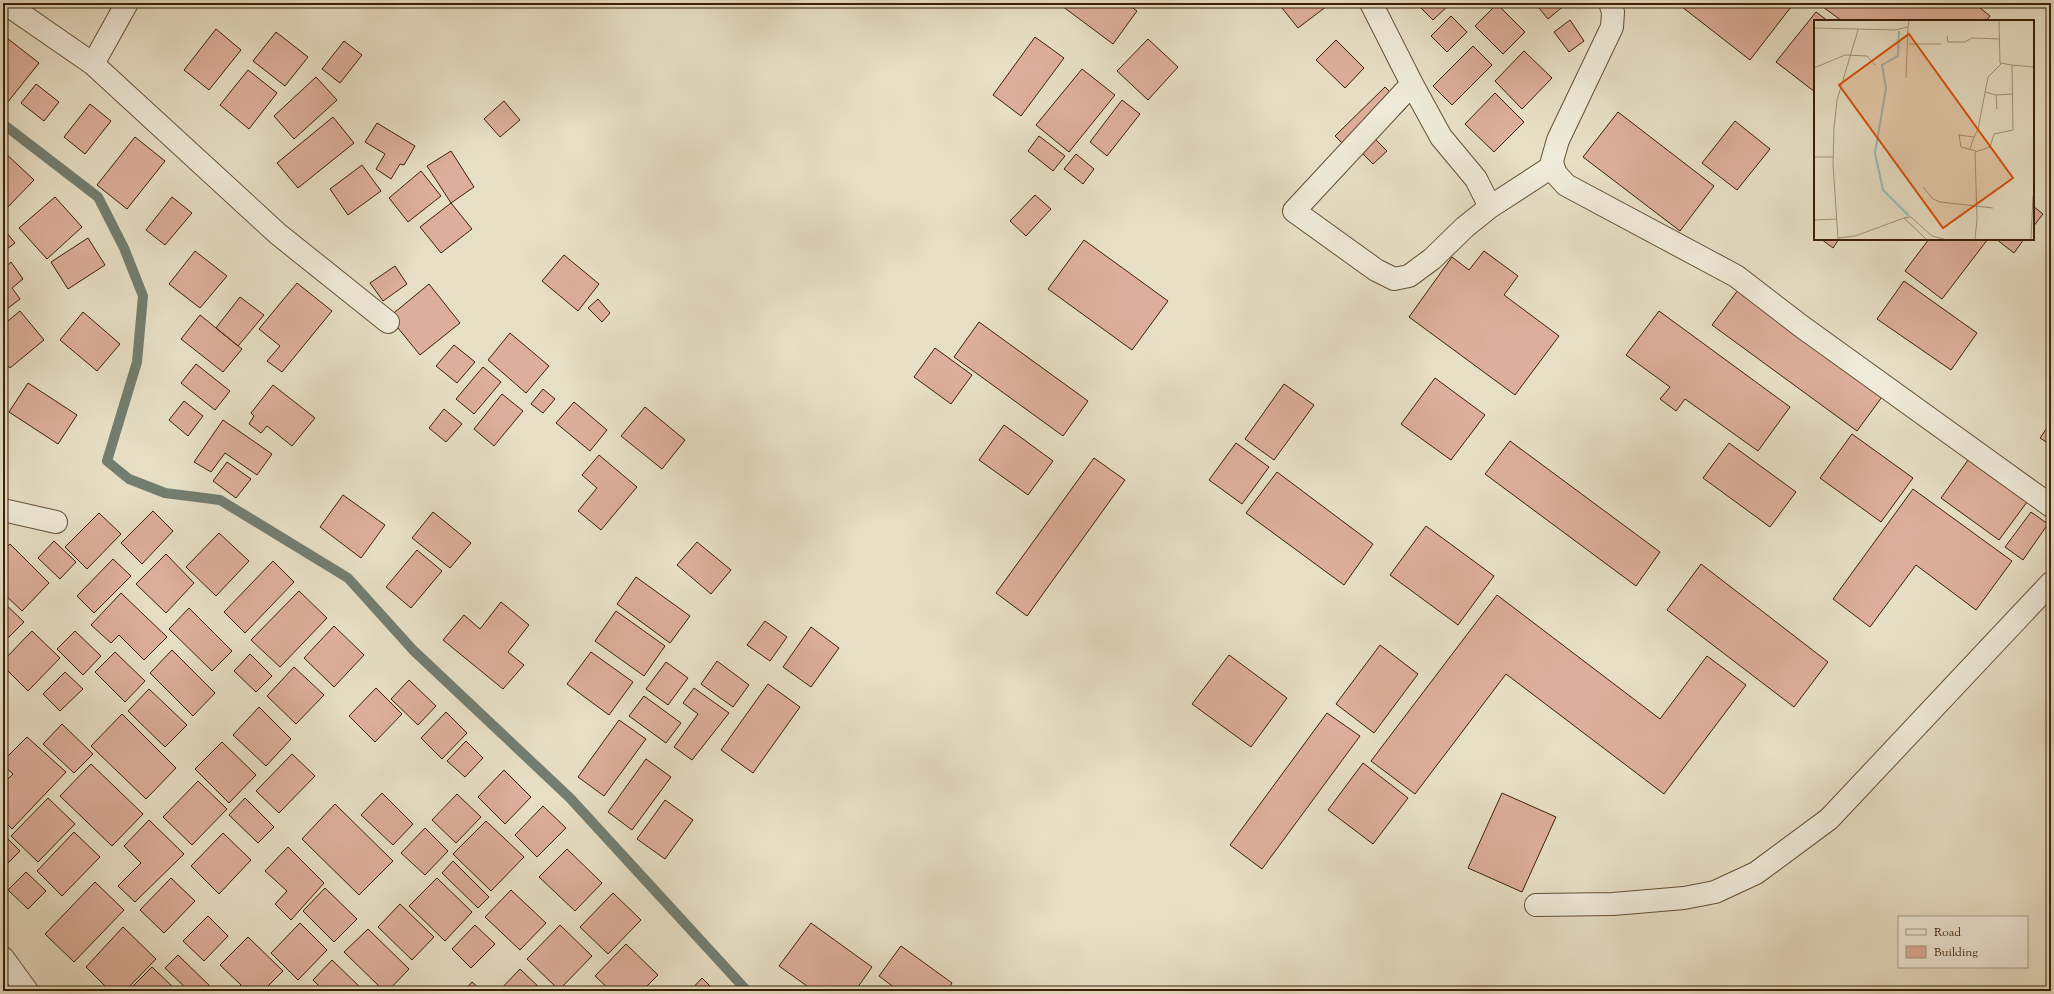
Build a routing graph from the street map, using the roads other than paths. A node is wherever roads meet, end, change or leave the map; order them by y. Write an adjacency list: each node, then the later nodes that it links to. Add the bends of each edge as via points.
1 (5, 3): 5 (street)
2 (127, 3): 5 (street)
3 (1371, 3): 6 (street)
4 (1610, 3): 7 (street, via 1613,12 1612,27 1558,140)
5 (93, 64): 9 (street, via 278,234)
6 (1412, 84): 8 (street, via 1441,137 1476,179); 8 (street, via 1294,211 1376,270 1394,279 1409,276 1432,259)
7 (1553, 166): 8 (street); 10 (street, via 1556,174 1566,185 1736,276 1801,326)
8 (1490, 207)
9 (388, 322)
10 (2051, 506)
11 (3, 510): 12 (street)
12 (56, 522)
13 (2051, 583): 14 (street, via 1828,818 1756,873 1715,892 1684,898 1613,904)
14 (1536, 905)
15 (3, 958): 16 (street)
16 (27, 991)

